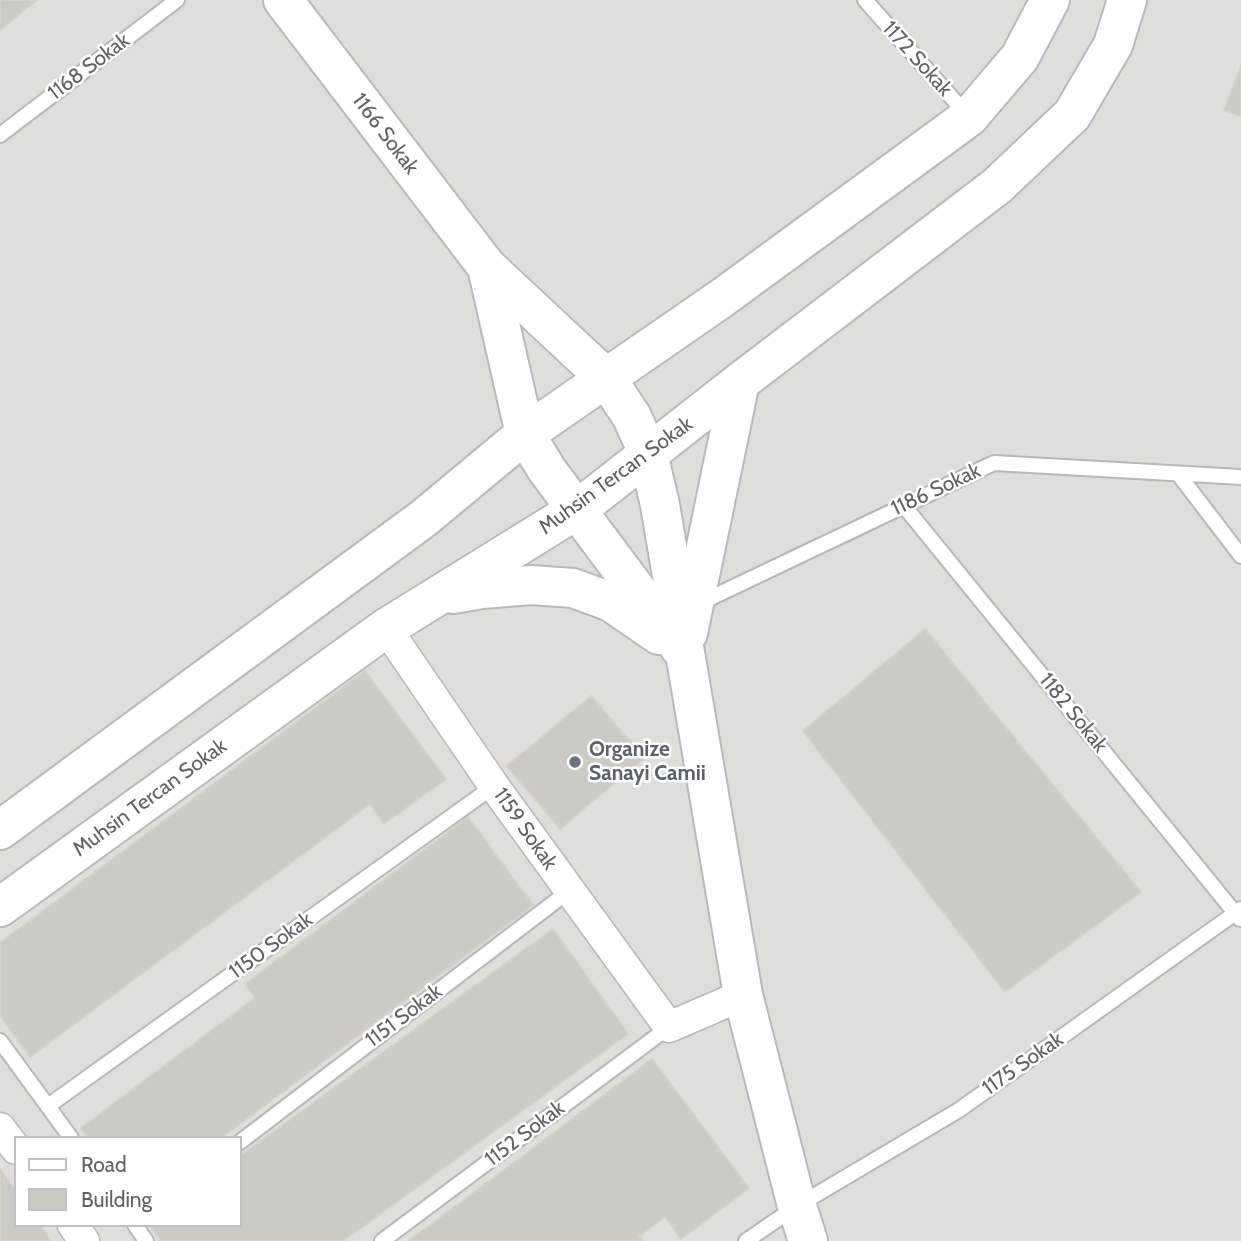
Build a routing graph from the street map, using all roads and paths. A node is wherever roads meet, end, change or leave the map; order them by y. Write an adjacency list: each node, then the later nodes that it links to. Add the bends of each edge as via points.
1 (177, 0): 7 (lane, 1168 Sokak)
2 (283, 0): 8 (street, 1166 Sokak)
3 (865, 0): 6 (lane, 1172 Sokak)
4 (1050, 0): 6 (street, via 1020,57)
5 (1127, 0): 10 (street, Muhsin Tercan Sokak, via 1113,45 1072,115 997,186)
6 (969, 117): 9 (street)
7 (0, 135)
8 (487, 267): 9 (street, 1166 Sokak); 11 (street, 1166 Sokak)
9 (607, 379): 11 (street); 12 (street, 1166 Sokak, via 632,416)
10 (740, 382): 12 (street, Muhsin Tercan Sokak); 19 (street)
11 (526, 434): 16 (street, 1166 Sokak); 23 (street, via 424,518)
12 (648, 453): 16 (street, Muhsin Tercan Sokak); 21 (street, 1166 Sokak)
13 (1179, 475): 14 (lane, 1186 Sokak); 15 (lane, 1186 Sokak, via 994,463); 17 (lane)
14 (1241, 477)
15 (904, 506): 19 (lane, 1186 Sokak); 26 (lane, 1182 Sokak)
16 (578, 509): 18 (street, Muhsin Tercan Sokak); 21 (street, 1166 Sokak)
17 (1241, 556)
18 (435, 598): 20 (street, Muhsin Tercan Sokak); 21 (street, via 531,585 572,588 611,602)
19 (694, 606): 21 (street)
20 (386, 628): 22 (street, 1159 Sokak); 25 (street, Muhsin Tercan Sokak)
21 (684, 652): 27 (street, 1166 Sokak)
22 (494, 786): 24 (street, 1159 Sokak); 30 (lane, 1150 Sokak)
23 (0, 830)
24 (569, 891): 28 (street, 1159 Sokak); 33 (lane, 1151 Sokak)
25 (0, 907)
26 (1239, 914): 35 (lane, 1175 Sokak)
27 (743, 995): 28 (street); 35 (street, 1166 Sokak)
28 (669, 1027): 36 (lane, 1152 Sokak)
29 (0, 1041): 30 (lane)
30 (48, 1106): 32 (lane)
31 (0, 1128): 34 (street)
32 (70, 1136)
33 (242, 1140)
34 (14, 1146)
35 (803, 1224): 37 (lane, 1175 Sokak)
36 (382, 1241)
37 (746, 1241)

